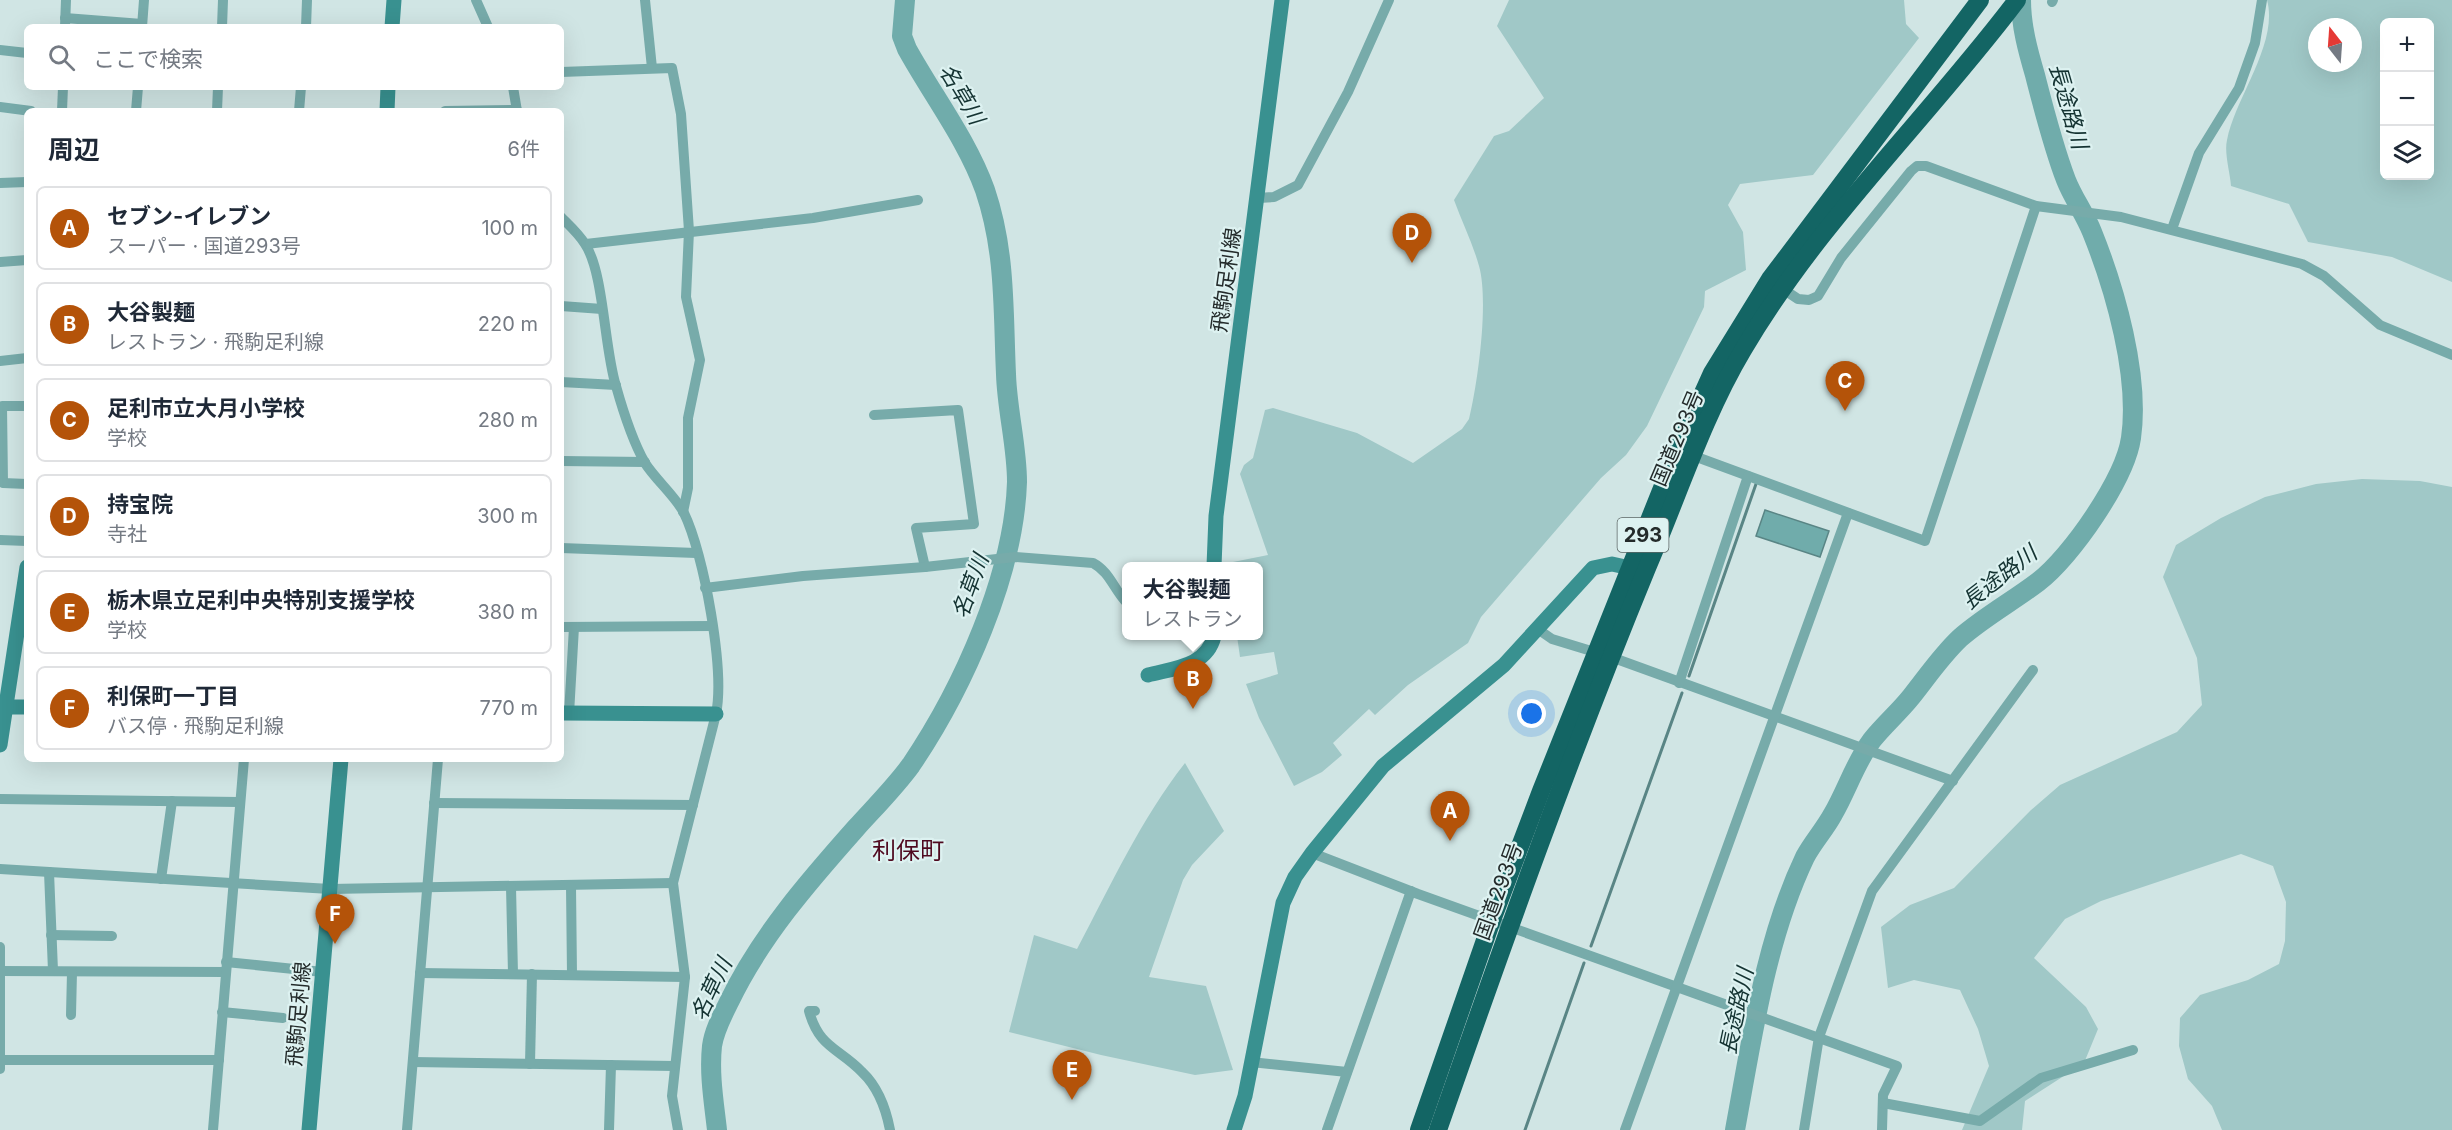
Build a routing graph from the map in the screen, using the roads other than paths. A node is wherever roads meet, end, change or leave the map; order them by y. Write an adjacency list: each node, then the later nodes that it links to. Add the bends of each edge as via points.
1 (66, 0): 13 (street)
2 (144, 0): 15 (street)
3 (223, 0): 16 (street)
4 (308, 0): 17 (street)
5 (394, 0): 18 (street)
6 (476, 0): 19 (street)
7 (645, 0): 22 (street)
8 (1282, 0): 40 (street, 飛駒足利線)
9 (1389, 0): 40 (street, via 1348,92 1298,185 1274,197)
10 (1980, 0): 49 (highway, 国道293号 / 293)
11 (2017, 0): 49 (highway, 国道293号 / 293, via 1853,198)
12 (2262, 0): 44 (street, via 2255,43 2239,88 2199,153)
13 (65, 22): 14 (street)
14 (116, 24)
15 (142, 24)
16 (222, 24)
17 (306, 24)
18 (392, 24)
19 (487, 24)
20 (0, 50): 21 (street)
21 (24, 53)
22 (652, 68): 23 (street); 45 (street, via 672,68 681,114)
23 (564, 72)
24 (63, 90): 31 (street)
25 (138, 90): 32 (street)
26 (218, 90): 33 (street)
27 (301, 90): 34 (street)
28 (388, 90): 35 (street)
29 (514, 90): 36 (street)
30 (0, 107): 37 (street)
31 (62, 108)
32 (136, 108)
33 (217, 108)
34 (299, 108)
35 (387, 108)
36 (516, 108)
37 (24, 110)
38 (24, 182): 39 (street)
39 (0, 183)
40 (1258, 198): 70 (street, 飛駒足利線, via 1216,516)
41 (918, 200): 45 (street, via 813,218)
42 (2036, 206): 44 (street); 49 (street, via 1917,166 1841,258 1818,296 1798,299); 65 (street, via 1925,542)
43 (564, 220): 46 (street)
44 (2172, 229): 52 (street, via 2313,269 2380,325)
45 (689, 231): 46 (street); 64 (street, via 686,297 700,360 688,418 688,488)
46 (586, 244): 51 (street, via 595,266)
47 (24, 260): 48 (street)
48 (0, 262)
49 (1776, 284): 59 (highway, 国道293号 / 293, via 1731,369); 72 (highway, 国道293号 / 293, via 1739,326 1700,399)
50 (564, 306): 51 (street)
51 (602, 309): 56 (street)
52 (2452, 354)
53 (24, 358): 54 (street)
54 (0, 361)
55 (564, 382): 56 (street)
56 (616, 386): 61 (street)
57 (24, 406): 63 (street, via 2,406 3,483)
58 (874, 415): 71 (street, via 958,410 974,524 916,528)
59 (1694, 456): 62 (street); 81 (highway, 国道293号 / 293)
60 (564, 462): 61 (street)
61 (645, 462): 64 (street)
62 (1748, 476): 65 (street); 84 (street)
63 (24, 484)
64 (683, 512): 69 (street)
65 (1848, 513): 89 (street)
66 (0, 540): 67 (street)
67 (24, 541)
68 (564, 548): 69 (street)
69 (696, 553): 74 (street)
70 (1214, 562)
71 (925, 567): 74 (street); 75 (street, via 1015,557 1093,563 1103,568)
72 (1630, 568): 79 (street, via 1612,564 1593,568); 81 (highway, 国道293号 / 293)
73 (24, 584): 85 (street)
74 (705, 588): 76 (street)
75 (1122, 599)
76 (712, 626): 78 (street); 88 (street, via 720,696)
77 (564, 627): 78 (street)
78 (574, 627): 87 (street)
79 (1539, 630): 81 (street, via 1552,639); 101 (street, via 1504,665 1383,766)
80 (1213, 640): 83 (street, via 1202,658)
81 (1603, 655): 84 (street); 112 (highway, 国道293号 / 293)
82 (2033, 670): 95 (street)
83 (1148, 675)
84 (1679, 683): 89 (street)
85 (3, 699): 86 (street); 90 (street)
86 (24, 706)
87 (565, 714): 88 (street)
88 (717, 714): 100 (street)
89 (1773, 717): 95 (street); 126 (street)
90 (1, 724): 91 (street)
91 (0, 745)
92 (244, 762): 98 (street)
93 (341, 762): 109 (street, 飛駒足利線)
94 (438, 762): 99 (street)
95 (1953, 782): 131 (street, via 1872,891)
96 (0, 799): 97 (street)
97 (172, 801): 98 (street); 104 (street)
98 (239, 802): 106 (street)
99 (434, 803): 100 (street); 110 (street)
100 (693, 804): 105 (street)
101 (1312, 853): 111 (street); 136 (street, via 1283,903)
102 (0, 869): 103 (street)
103 (50, 872): 104 (street); 113 (street)
104 (161, 879): 106 (street)
105 (673, 883): 107 (street); 125 (street)
106 (232, 884): 109 (street); 116 (street)
107 (571, 886): 108 (street); 124 (street)
108 (511, 887): 110 (street); 122 (street)
109 (330, 889): 110 (street); 120 (street, 飛駒足利線)
110 (426, 889): 121 (street)
111 (1411, 891): 112 (street); 141 (street)
112 (1501, 923): 126 (street); 151 (highway, 国道293号 / 293); 152 (highway, 国道293号 / 293)
113 (51, 935): 114 (street); 118 (street)
114 (112, 936)
115 (0, 947): 117 (street)
116 (226, 967): 119 (street); 120 (street); 128 (street)
117 (0, 971): 118 (street); 133 (street)
118 (53, 971): 119 (street)
119 (72, 972): 129 (street)
120 (323, 972): 144 (street, 飛駒足利線)
121 (420, 973): 122 (street); 135 (street)
122 (513, 974): 123 (street)
123 (532, 974): 124 (street); 137 (street)
124 (572, 975): 125 (street)
125 (685, 976): 139 (street)
126 (1678, 988): 131 (street); 153 (street)
127 (815, 1011): 148 (street, via 809,1011 813,1027 822,1040 874,1086)
128 (222, 1012): 130 (street); 134 (street)
129 (71, 1015)
130 (283, 1018)
131 (1819, 1037): 142 (street, via 1897,1066); 154 (street)
132 (2133, 1050): 142 (street, via 2041,1078 1980,1121)
133 (0, 1060): 134 (street); 140 (street)
134 (219, 1060): 143 (street)
135 (413, 1062): 137 (street); 145 (street)
136 (1251, 1062): 141 (street); 149 (street)
137 (530, 1064): 138 (street)
138 (611, 1065): 139 (street); 146 (street)
139 (674, 1066): 147 (street, via 672,1096)
140 (0, 1069)
141 (1347, 1072): 150 (street)
142 (1883, 1103): 155 (street)
143 (213, 1130)
144 (309, 1130)
145 (407, 1130)
146 (609, 1130)
147 (678, 1130)
148 (890, 1130)
149 (1234, 1130)
150 (1327, 1130)
151 (1419, 1130)
152 (1438, 1130)
153 (1625, 1130)
154 (1804, 1130)
155 (1882, 1130)

